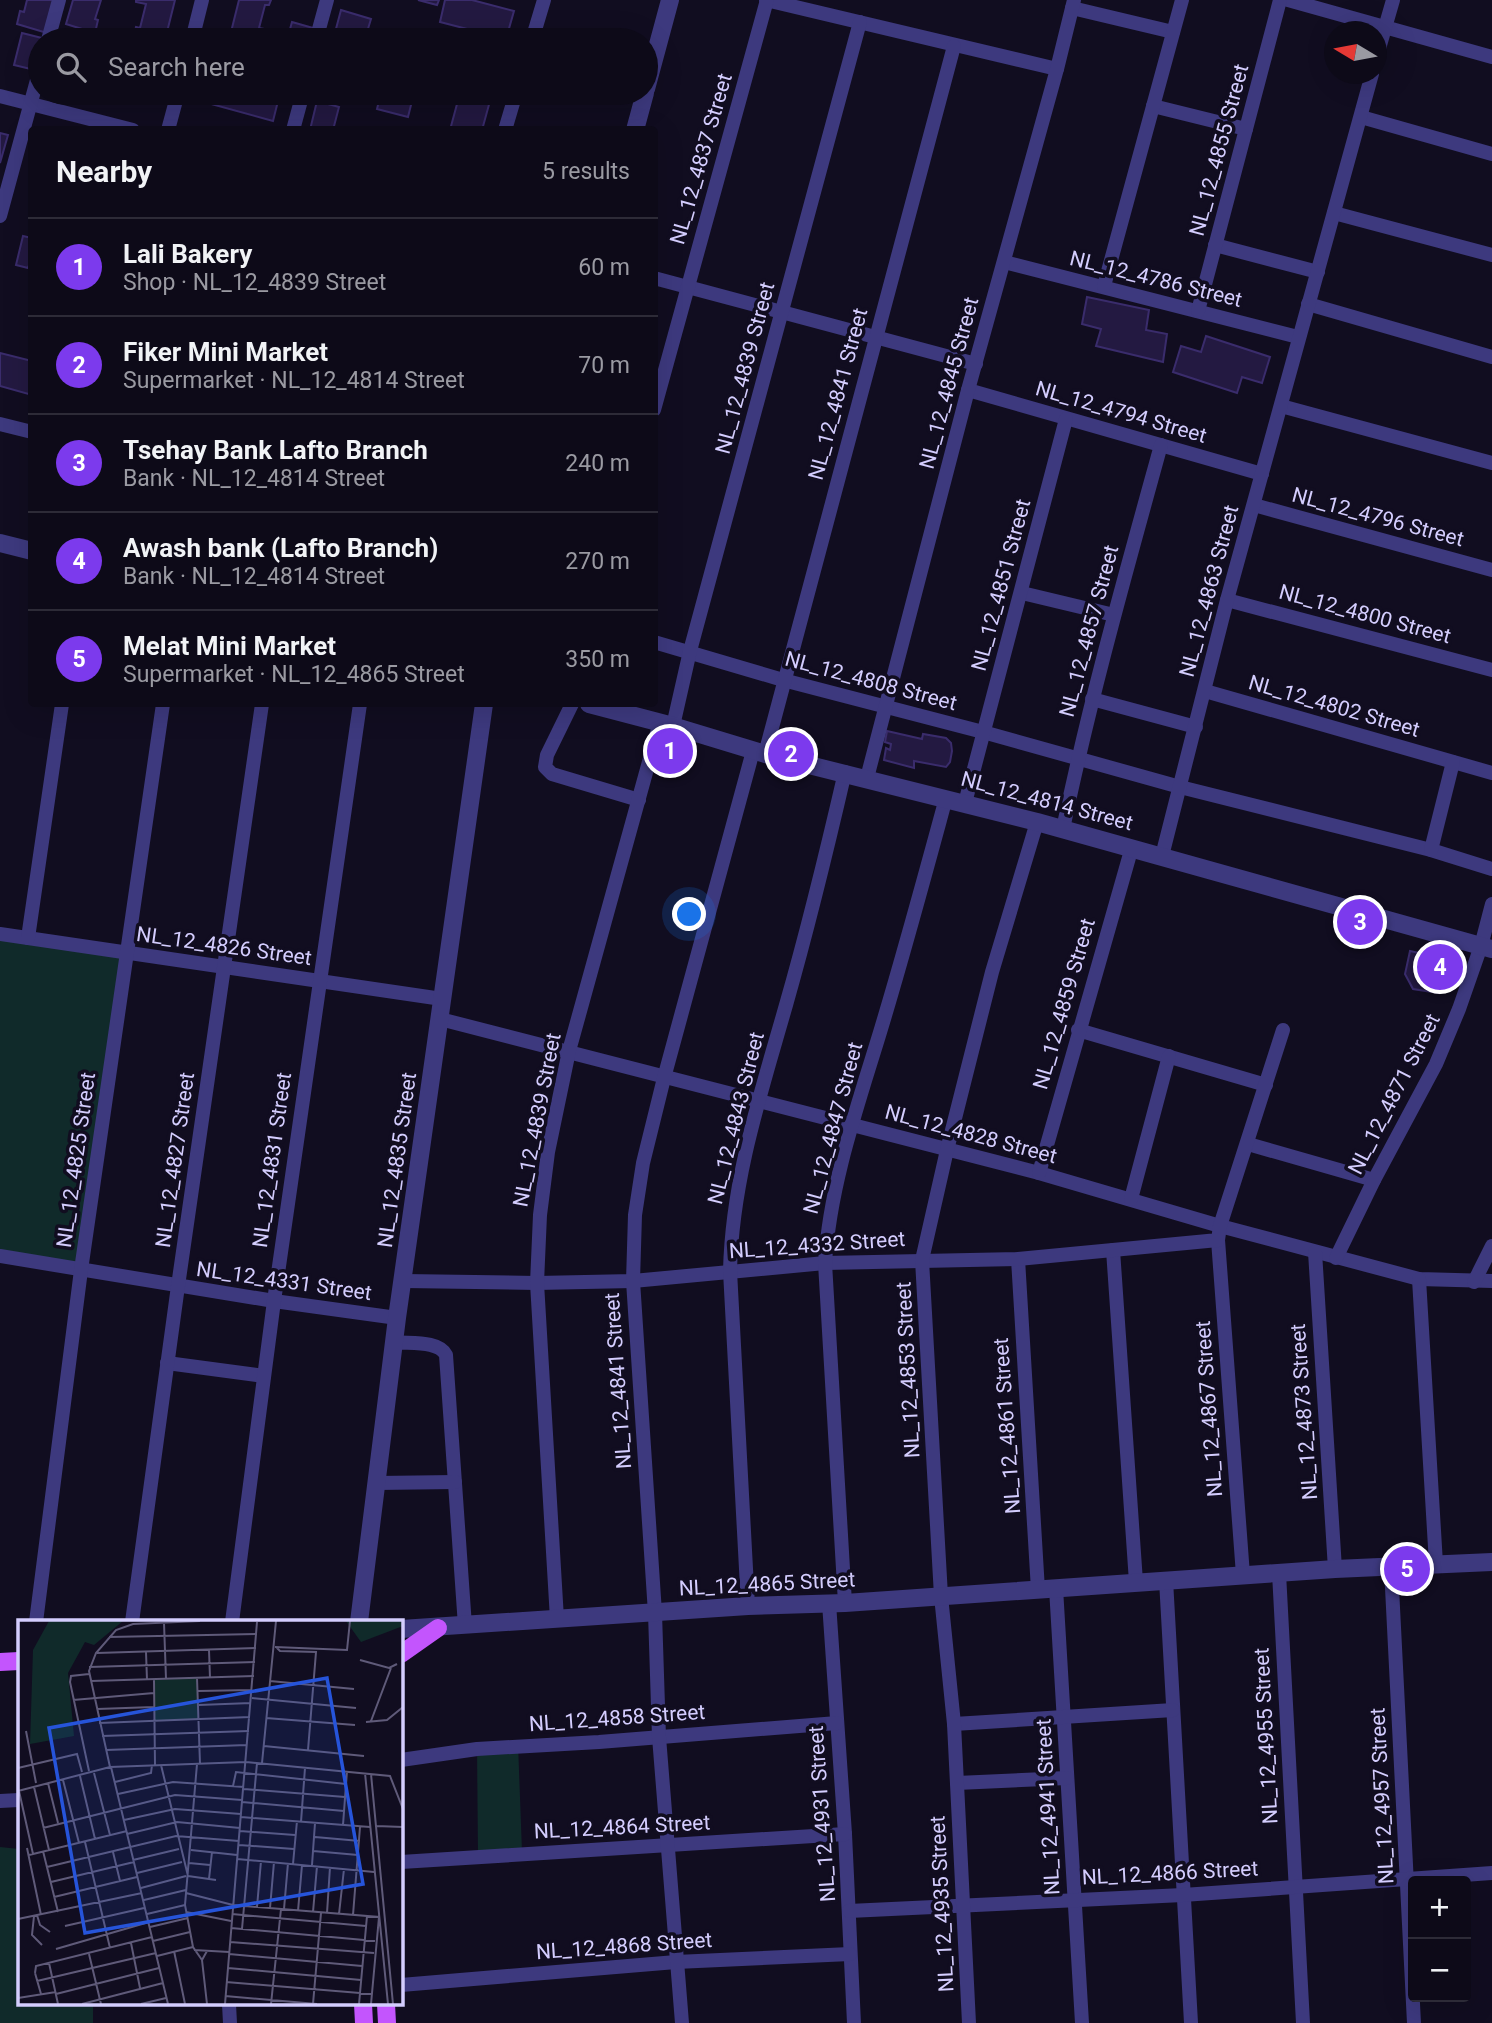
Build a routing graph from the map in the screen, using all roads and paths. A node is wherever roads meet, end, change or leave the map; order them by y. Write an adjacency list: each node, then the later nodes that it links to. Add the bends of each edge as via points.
1 (59, 0): 16 (street)
2 (202, 0): 17 (street)
3 (327, 0): 18 (street)
4 (544, 0): 19 (street)
5 (670, 0): 21 (street)
6 (766, 0): 14 (street); 50 (street, NL_12_4837 Street)
7 (1182, 0): 20 (street)
8 (1280, 0): 41 (street, NL_12_4855 Street)
9 (1288, 0): 12 (street)
10 (1393, 0): 13 (street)
11 (1073, 4): 20 (street); 24 (street, NL_12_4845 Street)
12 (1366, 21)
13 (1387, 21)
14 (860, 22): 22 (street); 53 (street, NL_12_4839 Street)
15 (1387, 27): 23 (street)
16 (51, 28)
17 (195, 28)
18 (319, 28)
19 (536, 28)
20 (1173, 32): 34 (street)
21 (658, 44)
22 (954, 46): 24 (street); 55 (street, NL_12_4841 Street)
23 (1492, 57)
24 (1057, 69): 47 (street, NL_12_4845 Street)
25 (1370, 84): 35 (street)
26 (0, 96): 27 (street)
27 (28, 103)
28 (31, 105): 44 (street)
29 (35, 105): 36 (street)
30 (175, 105): 37 (street)
31 (300, 105): 38 (street)
32 (512, 105): 39 (street)
33 (641, 105): 40 (street)
34 (1153, 106): 41 (street); 51 (street)
35 (1361, 117): 42 (street); 43 (street)
36 (117, 126)
37 (169, 126)
38 (294, 126)
39 (506, 126)
40 (636, 126)
41 (1246, 129): 45 (street, NL_12_4855 Street)
42 (1492, 154)
43 (1334, 213): 46 (street); 48 (street)
44 (0, 216)
45 (1215, 245): 48 (street); 54 (street, NL_12_4855 Street)
46 (1492, 254)
47 (1004, 262): 51 (street, NL_12_4786 Street); 58 (street, NL_12_4845 Street)
48 (1318, 272): 52 (street)
49 (658, 279): 50 (street)
50 (687, 286): 53 (street); 60 (street, NL_12_4837 Street)
51 (1104, 286): 54 (street, NL_12_4786 Street)
52 (1308, 304): 56 (street, NL_12_4863 Street); 57 (street)
53 (782, 311): 55 (street); 76 (street, NL_12_4839 Street)
54 (1198, 311): 56 (street, NL_12_4786 Street)
55 (874, 337): 58 (street); 78 (street, NL_12_4841 Street)
56 (1298, 337): 61 (street, NL_12_4863 Street)
57 (1492, 357)
58 (976, 364): 59 (street, NL_12_4845 Street)
59 (968, 390): 62 (street, NL_12_4794 Street); 88 (street, NL_12_4845 Street)
60 (658, 395)
61 (1281, 406): 66 (street); 67 (street, NL_12_4863 Street)
62 (1066, 419): 65 (street, NL_12_4794 Street); 72 (street, NL_12_4851 Street)
63 (0, 424): 64 (street)
64 (28, 431)
65 (1161, 445): 67 (street, NL_12_4794 Street); 74 (street, NL_12_4857 Street)
66 (1492, 463)
67 (1262, 474): 68 (street, NL_12_4863 Street)
68 (1254, 505): 71 (street, NL_12_4796 Street); 73 (street, NL_12_4863 Street)
69 (0, 543): 70 (street)
70 (28, 550)
71 (1492, 570)
72 (1021, 593): 74 (street); 91 (street, NL_12_4851 Street)
73 (1227, 600): 77 (street, NL_12_4800 Street); 79 (street, NL_12_4863 Street)
74 (1114, 615): 80 (street, NL_12_4857 Street)
75 (658, 643): 76 (street, NL_12_4808 Street)
76 (690, 651): 78 (street, NL_12_4808 Street); 89 (street, NL_12_4839 Street)
77 (1492, 670)
78 (783, 680): 88 (street, NL_12_4808 Street); 92 (street, NL_12_4841 Street)
79 (1205, 691): 90 (street, NL_12_4863 Street); 94 (street, NL_12_4802 Street)
80 (1093, 699): 90 (street); 93 (street, NL_12_4857 Street)
81 (62, 707): 110 (street)
82 (163, 707): 112 (street, NL_12_4825 Street)
83 (262, 707): 113 (street, NL_12_4827 Street)
84 (360, 707): 114 (street, NL_12_4831 Street)
85 (484, 707): 115 (street, NL_12_4835 Street)
86 (571, 707): 100 (street, via 545,767 552,774)
87 (601, 707): 89 (street, NL_12_4814 Street)
88 (885, 708): 91 (street, NL_12_4808 Street); 97 (street, NL_12_4845 Street)
89 (666, 724): 92 (street, NL_12_4814 Street); 100 (street, NL_12_4839 Street)
90 (1196, 727): 98 (street, NL_12_4863 Street)
91 (983, 732): 93 (street, NL_12_4808 Street); 101 (street, NL_12_4851 Street)
92 (759, 752): 95 (street, NL_12_4814 Street); 121 (street, NL_12_4841 Street)
93 (1077, 758): 98 (street, NL_12_4808 Street); 103 (street, NL_12_4857 Street)
94 (1453, 762): 96 (street, NL_12_4802 Street); 105 (street)
95 (845, 772): 97 (street, NL_12_4814 Street); 123 (street, NL_12_4843 Street, via 808,928)
96 (1492, 773)
97 (867, 778): 99 (street, NL_12_4814 Street)
98 (1180, 787): 105 (street); 106 (street, NL_12_4863 Street)
99 (946, 798): 101 (street, NL_12_4814 Street); 124 (street, NL_12_4847 Street)
100 (639, 800): 119 (street, NL_12_4839 Street)
101 (965, 803): 102 (street, NL_12_4814 Street)
102 (1037, 822): 103 (street, NL_12_4814 Street); 126 (street, NL_12_4853 Street, via 992,972)
103 (1063, 829): 104 (street, NL_12_4814 Street)
104 (1132, 848): 106 (street, NL_12_4814 Street); 117 (street, NL_12_4859 Street)
105 (1432, 850): 107 (street)
106 (1162, 856): 111 (street, NL_12_4814 Street)
107 (1492, 869)
108 (1492, 904): 111 (street, NL_12_4871 Street)
109 (0, 934): 110 (street, NL_12_4826 Street)
110 (28, 938): 112 (street, NL_12_4826 Street)
111 (1487, 947): 128 (street, NL_12_4871 Street, via 1436,1064)
112 (126, 953): 113 (street, NL_12_4826 Street); 139 (street, NL_12_4825 Street)
113 (224, 968): 114 (street, NL_12_4826 Street); 147 (street, NL_12_4827 Street)
114 (319, 981): 115 (street, NL_12_4826 Street); 148 (street, NL_12_4831 Street)
115 (442, 999): 116 (street, NL_12_4835 Street)
116 (440, 1019): 119 (street, NL_12_4828 Street); 142 (street, NL_12_4835 Street)
117 (1078, 1030): 120 (street); 127 (street, NL_12_4859 Street)
118 (1283, 1030): 122 (street, NL_12_4867 Street)
119 (569, 1051): 121 (street, NL_12_4828 Street); 146 (street, NL_12_4839 Street, via 548,1152)
120 (1169, 1056): 122 (street); 129 (street)
121 (664, 1078): 123 (street, NL_12_4828 Street); 143 (street, NL_12_4841 Street, via 635,1215)
122 (1266, 1085): 125 (street, NL_12_4867 Street)
123 (759, 1101): 124 (street, NL_12_4828 Street); 140 (street, NL_12_4843 Street, via 736,1196)
124 (852, 1124): 126 (street, NL_12_4828 Street); 138 (street, NL_12_4847 Street, via 832,1204)
125 (1248, 1144): 128 (street); 130 (street, NL_12_4867 Street)
126 (947, 1150): 127 (street, NL_12_4828 Street); 137 (street, NL_12_4853 Street)
127 (1039, 1173): 129 (street, NL_12_4828 Street)
128 (1374, 1180): 135 (street, NL_12_4871 Street)
129 (1131, 1199): 130 (street, NL_12_4828 Street)
130 (1219, 1233): 132 (street, NL_12_4332 Street); 133 (street, NL_12_4828 Street); 160 (street, NL_12_4867 Street)
131 (1492, 1246): 145 (street)
132 (1113, 1250): 136 (street, NL_12_4332 Street); 162 (street)
133 (1315, 1252): 135 (street, NL_12_4828 Street); 158 (street, NL_12_4873 Street)
134 (0, 1256): 139 (street, NL_12_4331 Street)
135 (1336, 1258): 141 (street, NL_12_4828 Street)
136 (1018, 1259): 137 (street, NL_12_4332 Street); 163 (street, NL_12_4861 Street)
137 (922, 1260): 138 (street, NL_12_4332 Street); 164 (street, NL_12_4853 Street)
138 (825, 1263): 140 (street, NL_12_4332 Street); 165 (street, NL_12_4847 Street)
139 (81, 1270): 147 (street, NL_12_4331 Street); 169 (street, NL_12_4825 Street)
140 (730, 1271): 143 (street, NL_12_4332 Street); 166 (street, NL_12_4843 Street)
141 (1419, 1279): 145 (street, NL_12_4828 Street); 156 (street)
142 (404, 1281): 146 (street, NL_12_4332 Street); 149 (street, NL_12_4835 Street)
143 (633, 1281): 146 (street, NL_12_4332 Street); 167 (street, NL_12_4841 Street)
144 (1492, 1281): 145 (street, NL_12_4828 Street)
145 (1474, 1282)
146 (537, 1283): 168 (street, NL_12_4839 Street)
147 (178, 1286): 148 (street, NL_12_4331 Street); 151 (street, NL_12_4827 Street)
148 (274, 1301): 149 (street, NL_12_4331 Street); 152 (street, NL_12_4831 Street)
149 (397, 1318): 150 (street, NL_12_4835 Street)
150 (394, 1342): 153 (street, via 437,1346 446,1355); 154 (street, NL_12_4835 Street)
151 (167, 1363): 152 (street); 170 (street, NL_12_4827 Street)
152 (264, 1376): 171 (street, NL_12_4831 Street)
153 (455, 1482): 154 (street); 173 (street)
154 (377, 1483): 172 (street, NL_12_4835 Street)
155 (1492, 1562): 156 (street, NL_12_4865 Street)
156 (1436, 1564): 157 (street, NL_12_4865 Street)
157 (1391, 1568): 158 (street, NL_12_4865 Street); 195 (street, NL_12_4957 Street)
158 (1335, 1569): 159 (street, NL_12_4865 Street)
159 (1279, 1573): 160 (street, NL_12_4865 Street); 196 (street, NL_12_4955 Street)
160 (1243, 1575): 161 (street, NL_12_4865 Street)
161 (1166, 1580): 162 (street, NL_12_4865 Street); 181 (street)
162 (1136, 1582): 163 (street, NL_12_4865 Street)
163 (1047, 1589): 164 (street, NL_12_4865 Street); 182 (street, NL_12_4941 Street)
164 (941, 1596): 165 (street, NL_12_4865 Street); 184 (street, NL_12_4935 Street)
165 (837, 1603): 166 (street, NL_12_4865 Street); 183 (street, NL_12_4931 Street)
166 (748, 1606): 167 (street, NL_12_4865 Street)
167 (654, 1613): 168 (street, NL_12_4865 Street); 185 (street, NL_12_4841 Street)
168 (557, 1619): 173 (street, NL_12_4865 Street)
169 (36, 1620)
170 (132, 1620)
171 (232, 1620)
172 (359, 1620)
173 (465, 1626): 174 (street, NL_12_4865 Street)
174 (438, 1628): 175 (street, NL_12_4865 Street); 178 (main road)
175 (402, 1629)
176 (18, 1649): 177 (main road)
177 (0, 1650)
178 (402, 1653)
179 (18, 1661): 180 (main road)
180 (0, 1662)
181 (1173, 1710): 182 (street); 197 (street)
182 (1065, 1716): 184 (street); 187 (street, NL_12_4941 Street)
183 (837, 1723): 185 (street, NL_12_4858 Street); 191 (street, NL_12_4931 Street)
184 (954, 1724): 188 (street, NL_12_4935 Street)
185 (659, 1738): 186 (street, NL_12_4858 Street, via 477,1749); 192 (street, NL_12_4841 Street)
186 (402, 1760)
187 (1067, 1778): 188 (street); 198 (street, NL_12_4941 Street)
188 (957, 1783): 199 (street, NL_12_4935 Street)
189 (18, 1800): 190 (street)
190 (0, 1801)
191 (845, 1834): 192 (street, NL_12_4864 Street); 200 (street, NL_12_4931 Street)
192 (666, 1846): 193 (street, NL_12_4864 Street); 202 (street, NL_12_4841 Street)
193 (402, 1862)
194 (1492, 1872): 195 (street, NL_12_4866 Street)
195 (1407, 1880): 196 (street, NL_12_4866 Street); 210 (street, NL_12_4957 Street)
196 (1295, 1888): 197 (street, NL_12_4866 Street); 209 (street, NL_12_4955 Street)
197 (1183, 1895): 198 (street, NL_12_4866 Street); 208 (street)
198 (1074, 1899): 199 (street, NL_12_4866 Street); 207 (street, NL_12_4941 Street)
199 (962, 1905): 200 (street, NL_12_4866 Street); 206 (street, NL_12_4935 Street)
200 (849, 1911): 201 (street, NL_12_4931 Street)
201 (850, 1954): 202 (street, NL_12_4868 Street); 205 (street, NL_12_4931 Street)
202 (676, 1962): 203 (street, NL_12_4868 Street); 204 (street, NL_12_4841 Street)
203 (402, 1985)
204 (682, 2023)
205 (854, 2023)
206 (969, 2023)
207 (1082, 2023)
208 (1191, 2023)
209 (1303, 2023)
210 (1414, 2023)

